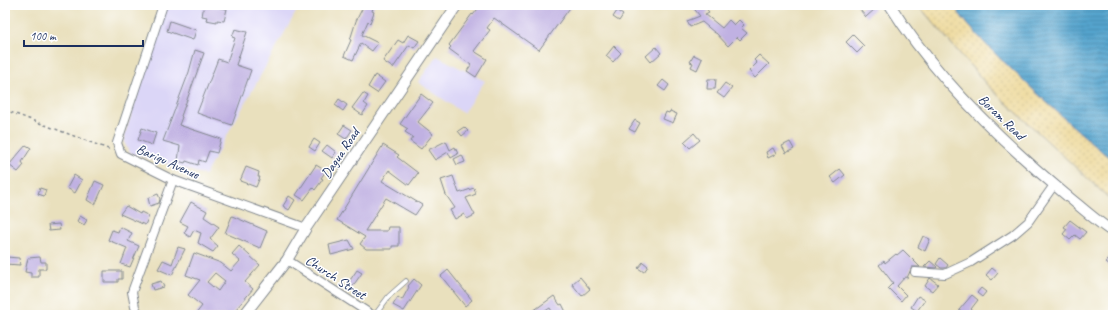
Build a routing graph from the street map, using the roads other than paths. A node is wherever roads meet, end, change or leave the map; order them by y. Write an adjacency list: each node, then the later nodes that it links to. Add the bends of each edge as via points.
1 (163, 5): 4 (street, Barigu Avenue, via 117,143 121,154)
2 (457, 5): 6 (street, Dagua Road)
3 (890, 5): 5 (street, Boram Road, via 901,24 956,92)
4 (173, 180): 6 (street, Barigu Avenue); 11 (street, via 132,292)
5 (1054, 185): 7 (street, Boram Road); 9 (street, via 1028,222 971,262 945,274)
6 (306, 228): 8 (street, Dagua Road)
7 (1113, 232)
8 (287, 260): 12 (street, Dagua Road); 13 (street, Church Street)
9 (915, 272)
10 (406, 281): 13 (lane, via 389,296)
11 (139, 315)
12 (244, 315)
13 (374, 315)

